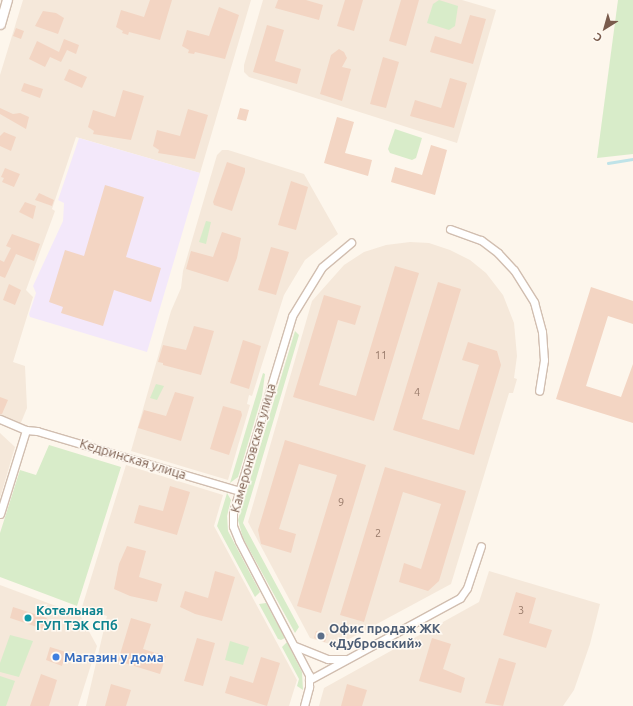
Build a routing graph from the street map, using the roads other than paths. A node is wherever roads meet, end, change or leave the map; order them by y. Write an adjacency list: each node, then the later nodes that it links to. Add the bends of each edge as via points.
1 (7, 0): 2 (street)
2 (0, 24)
3 (450, 229): 5 (street, via 481,240 498,253 514,270 531,297 542,332 544,360)
4 (351, 243): 8 (street, Камероновская улица, via 318,271 292,316)
5 (539, 391)
6 (0, 419): 7 (street, Кедринская улица)
7 (26, 430): 8 (street, Кедринская улица, via 37,431); 9 (street)
8 (239, 491): 11 (street, Камероновская улица, via 233,512 234,531)
9 (0, 514)
10 (481, 546): 12 (street, via 467,588 460,598)
11 (294, 645): 12 (street, via 328,659); 13 (street, Камероновская улица)
12 (350, 658): 13 (street)
13 (309, 680): 14 (street)
14 (304, 706)

